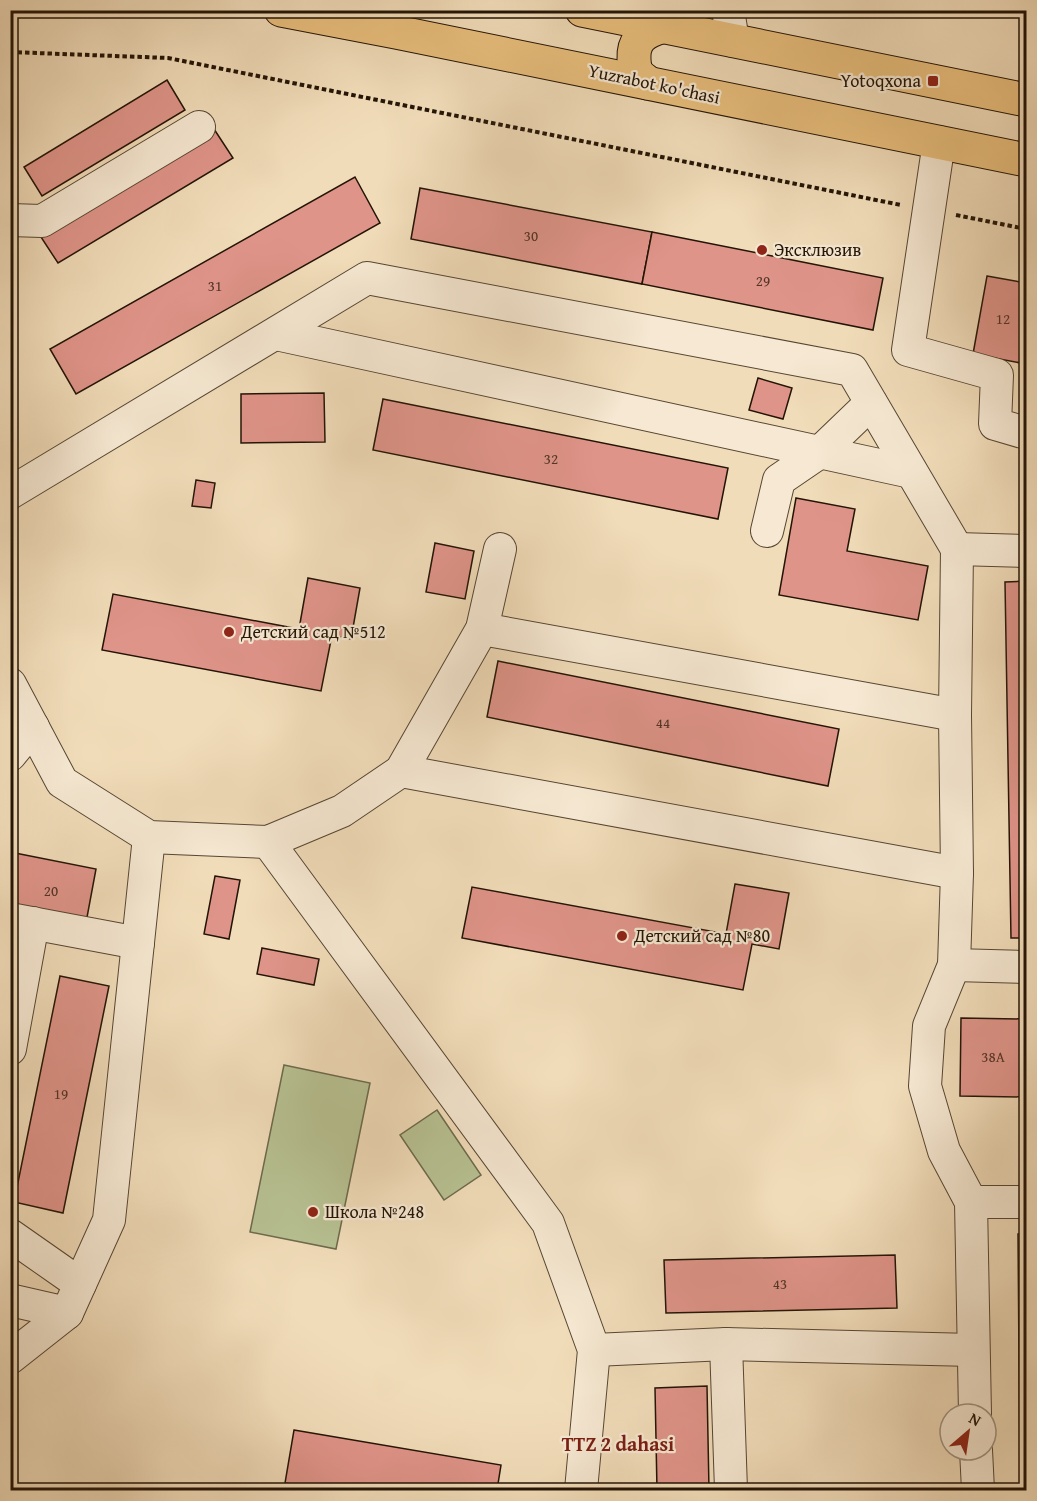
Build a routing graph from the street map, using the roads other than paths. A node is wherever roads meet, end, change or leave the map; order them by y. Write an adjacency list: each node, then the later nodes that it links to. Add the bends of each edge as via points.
1 (281, 10): 5 (main road, Yuzrabot ko'chasi)
2 (582, 10): 4 (main road)
3 (730, 26): 4 (main road); 6 (main road)
4 (661, 27): 5 (main road, via 641,36 634,49 637,73)
5 (648, 83): 8 (main road, Yuzrabot ko'chasi)
6 (1026, 100)
7 (199, 127): 10 (lane, via 42,221)
8 (939, 142): 9 (main road, Yuzrabot ko'chasi); 13 (lane, via 908,350 997,375 995,424)
9 (1026, 160)
10 (10, 220)
11 (276, 334): 12 (lane, via 367,278 852,370); 14 (lane); 16 (lane)
12 (871, 403): 14 (lane); 15 (lane)
13 (1026, 433)
14 (820, 452): 15 (lane); 17 (lane, via 779,480)
15 (911, 472): 19 (lane)
16 (10, 493)
17 (767, 531)
18 (500, 549): 21 (lane)
19 (957, 549): 20 (lane); 23 (lane)
20 (1026, 551)
21 (482, 629): 23 (lane); 26 (lane)
22 (10, 684): 24 (lane)
23 (955, 715): 29 (lane)
24 (33, 727): 25 (lane); 27 (lane, via 62,782)
25 (10, 755)
26 (401, 771): 28 (lane, via 342,812); 29 (lane)
27 (149, 837): 28 (lane); 31 (lane)
28 (268, 842): 42 (lane, via 548,1223)
29 (957, 873): 32 (lane)
30 (22, 921): 31 (lane); 34 (lane)
31 (138, 943): 38 (lane, via 109,1220)
32 (954, 965): 33 (lane); 35 (lane, via 929,1026 925,1086 944,1151)
33 (1026, 967)
34 (10, 1049)
35 (971, 1202): 36 (lane); 43 (lane)
36 (1026, 1202)
37 (10, 1235): 38 (lane)
38 (80, 1284): 40 (lane)
39 (10, 1300): 40 (lane)
40 (67, 1313): 44 (lane)
41 (726, 1344): 42 (lane); 43 (lane); 48 (lane)
42 (594, 1350): 47 (lane)
43 (973, 1350): 45 (lane)
44 (10, 1358)
45 (975, 1402)
46 (977, 1462): 49 (lane)
47 (581, 1491)
48 (731, 1491)
49 (978, 1491)

